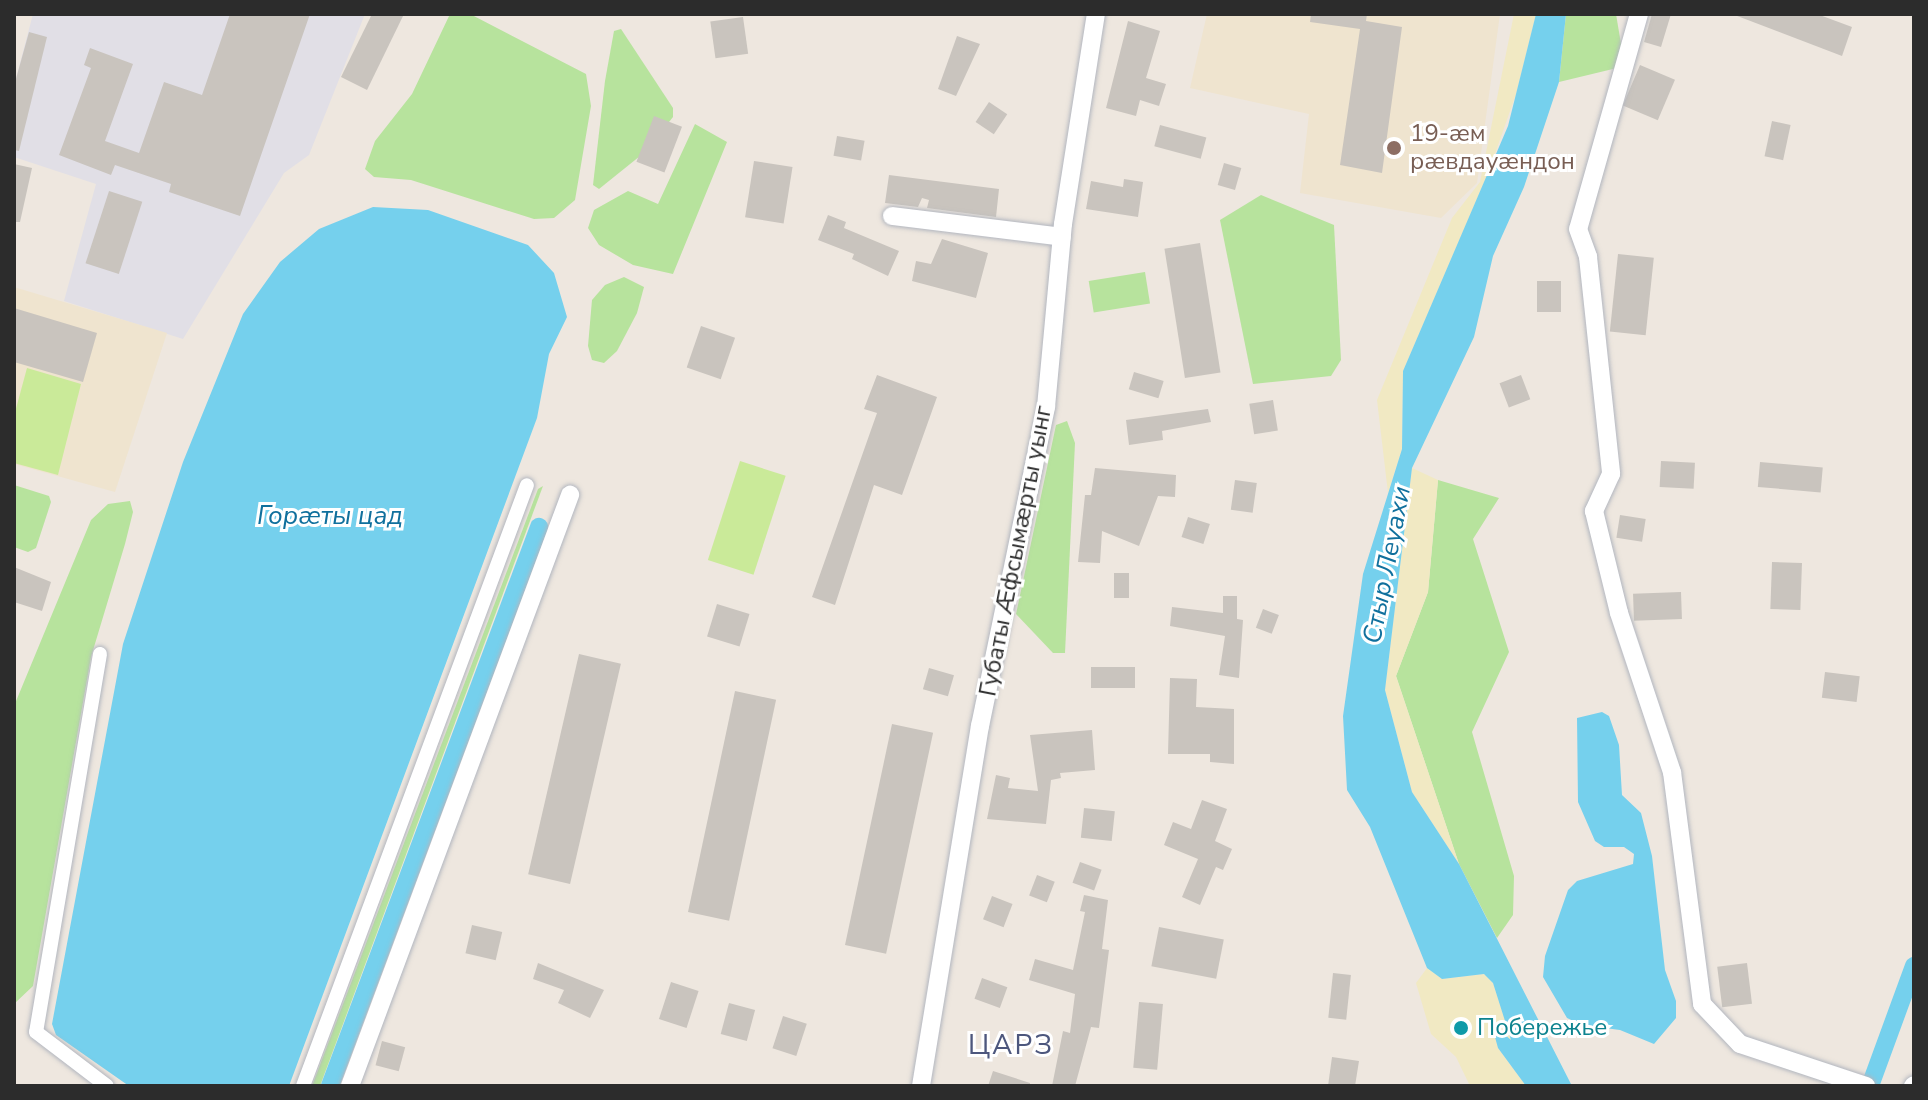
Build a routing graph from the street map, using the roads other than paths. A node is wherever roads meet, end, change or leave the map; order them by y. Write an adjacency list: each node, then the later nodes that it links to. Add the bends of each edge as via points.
1 (1096, 14): 4 (street, Губаты Æфсымæрты уынг)
2 (1639, 14): 12 (street, via 1578,229 1588,257 1611,474 1594,511 1619,613 1672,772 1702,1004 1740,1044)
3 (892, 216): 4 (street)
4 (1062, 237): 11 (street, Губаты Æфсымæрты уынг, via 1046,407 980,726)
5 (527, 485): 9 (street)
6 (570, 495): 10 (street)
7 (100, 654): 8 (street, via 36,1032)
8 (107, 1086)
9 (303, 1086)
10 (350, 1086)
11 (921, 1086)
12 (1866, 1086)

